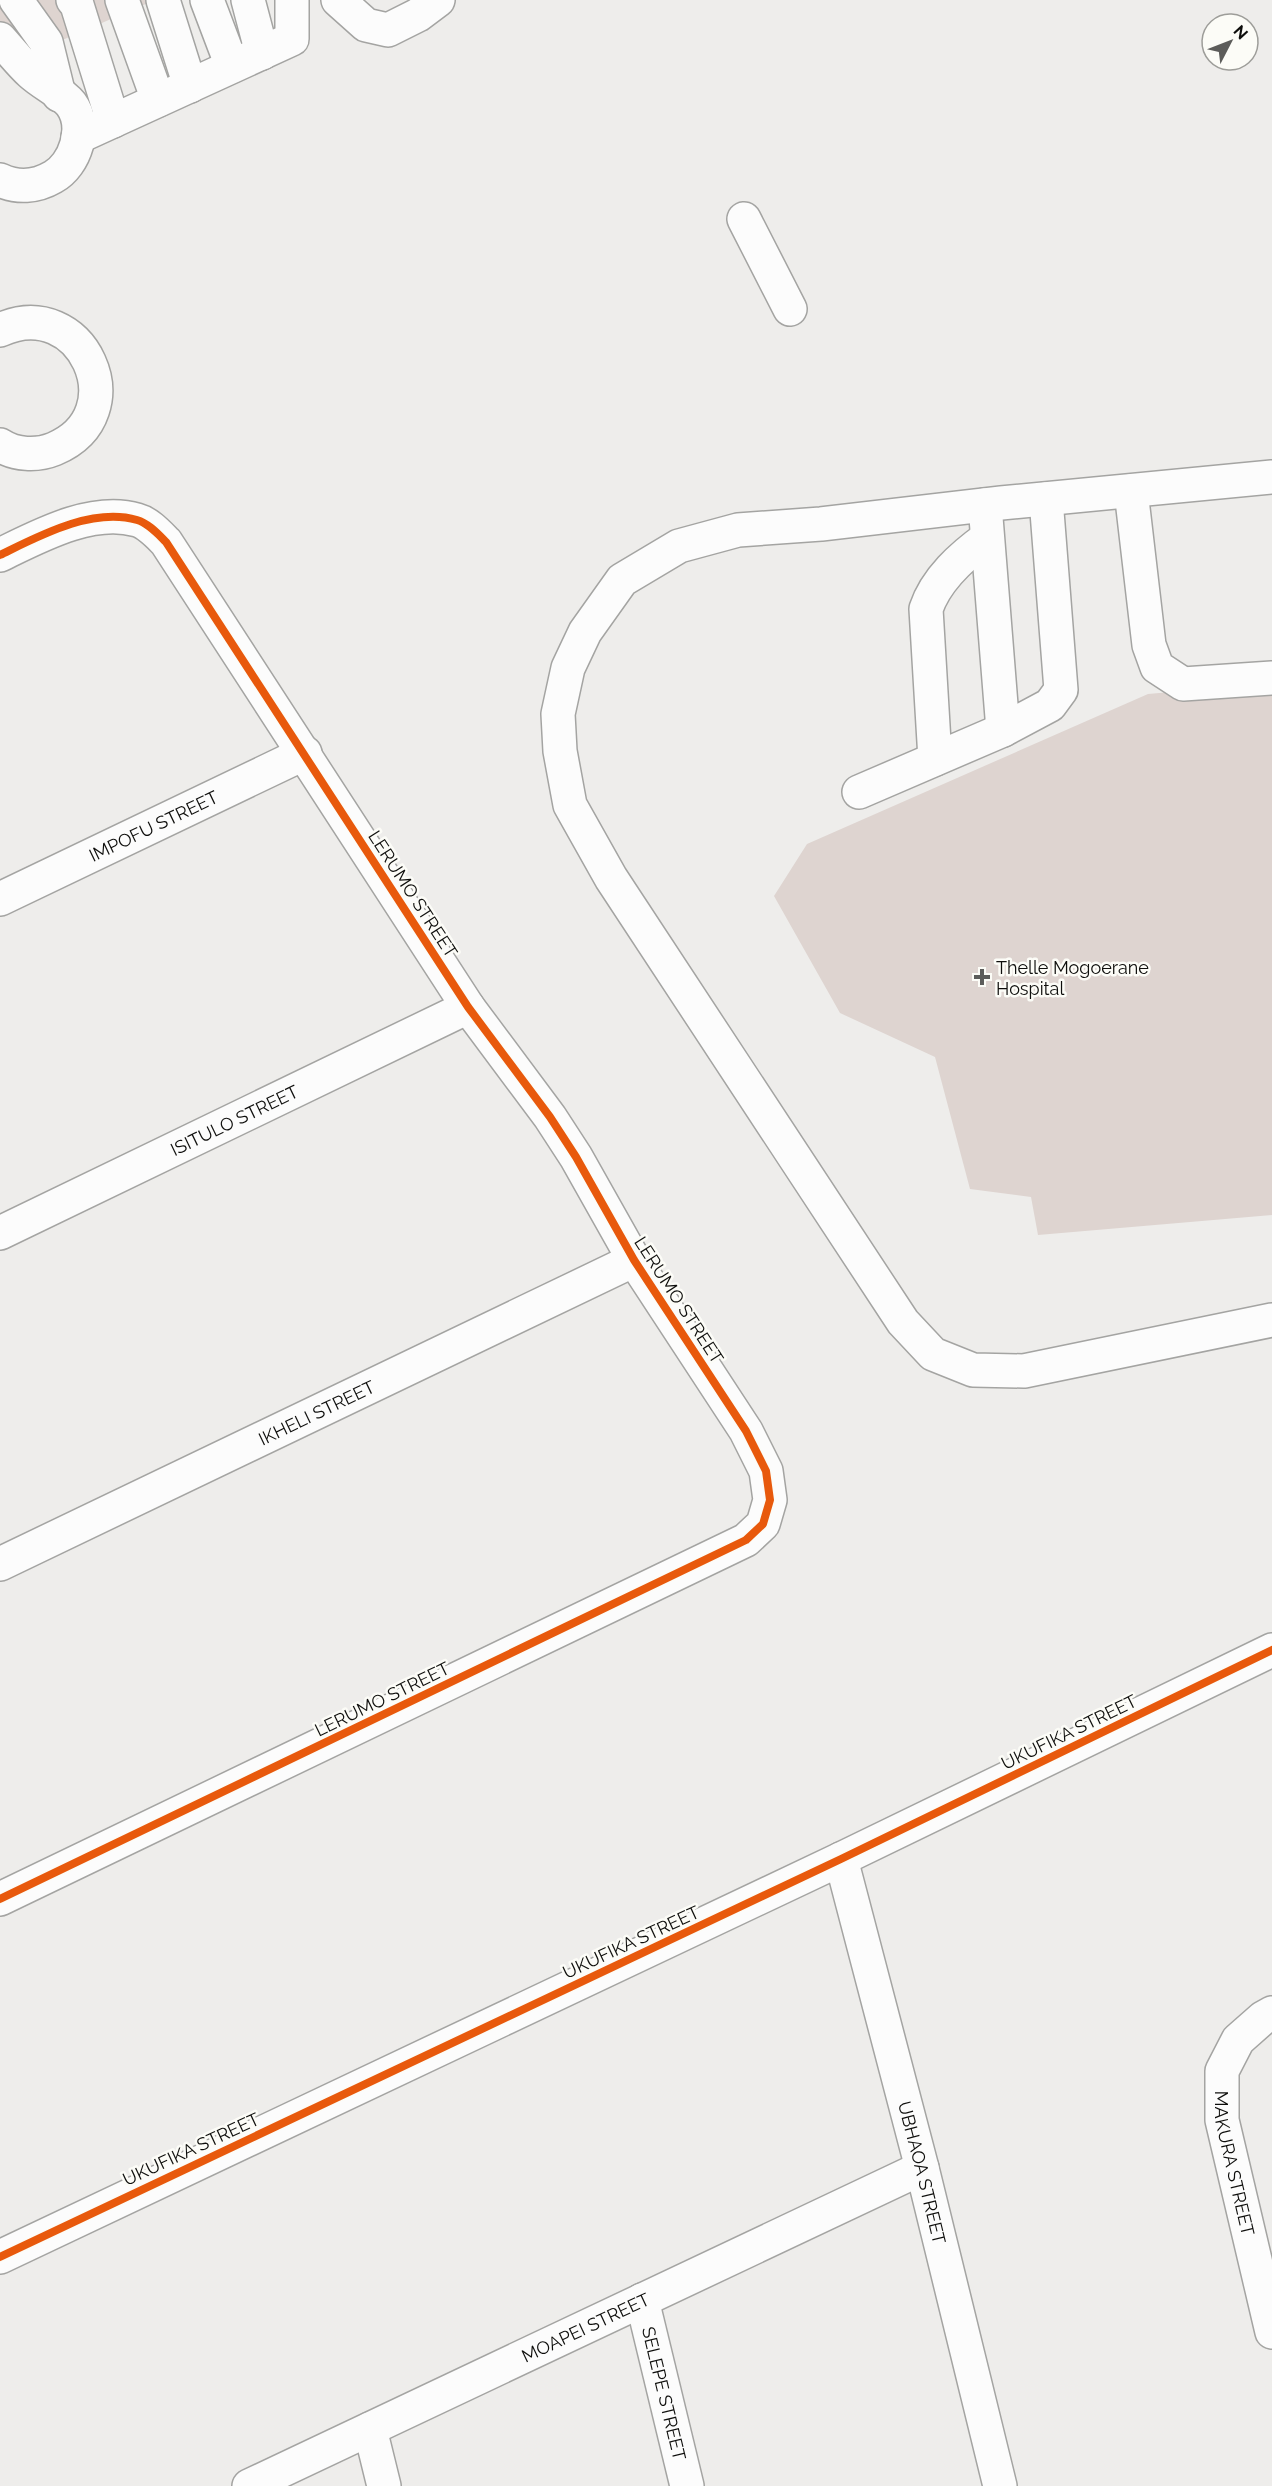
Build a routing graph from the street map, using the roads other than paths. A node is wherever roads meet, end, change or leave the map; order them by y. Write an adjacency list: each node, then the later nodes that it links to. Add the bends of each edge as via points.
1 (16, 0): 14 (street, via 46,42)
2 (73, 0): 16 (street)
3 (122, 0): 15 (street)
4 (163, 0): 13 (street)
5 (207, 0): 12 (street)
6 (248, 0): 11 (street)
7 (292, 0): 11 (street, via 292,39)
8 (438, 0): 9 (street, via 388,30 366,25)
9 (346, 2)
10 (0, 39): 14 (street, via 31,73)
11 (262, 53): 12 (street)
12 (232, 66): 13 (street)
13 (190, 86): 15 (street)
14 (59, 94): 17 (street, via 71,105 78,121)
15 (158, 100): 16 (street)
16 (113, 121): 17 (street)
17 (78, 137): 18 (street, via 68,165 50,179 26,186)
18 (0, 180)
19 (744, 219): 20 (street)
20 (790, 309)
21 (5, 319): 22 (street, via 55,327 73,338 94,373 96,394 92,414 80,432 64,444 45,452)
22 (8, 452)
23 (1272, 477): 24 (street)
24 (1131, 491): 25 (street); 29 (street, via 1149,645 1157,668 1183,684)
25 (1046, 499): 26 (street); 30 (street, via 1061,690 1050,705)
26 (985, 505): 27 (street); 38 (street, via 738,530 679,546 622,580 585,632 568,668 558,714 570,805 611,878 890,1303 933,1354 973,1370 1024,1371)
27 (987, 538): 30 (street); 32 (street, via 959,560 930,597 926,609)
28 (0, 555): 31 (street, LERUMO STREET, via 54,529 88,520 138,520 154,530 166,542)
29 (1272, 678)
30 (1003, 730): 32 (street)
31 (305, 753): 34 (street, IMPOFU STREET); 35 (street, LERUMO STREET)
32 (935, 759): 33 (street)
33 (859, 792)
34 (0, 899)
35 (468, 1007): 36 (street, ISITULO STREET); 37 (street, LERUMO STREET, via 550,1117)
36 (0, 1233)
37 (634, 1260): 39 (street, IKHELI STREET); 42 (street, LERUMO STREET, via 746,1431 766,1471 770,1500 763,1524 746,1540)
38 (1272, 1320)
39 (0, 1564)
40 (1272, 1650): 41 (street, UKUFIKA STREET)
41 (841, 1859): 44 (street, UBHAOA STREET); 45 (street, UKUFIKA STREET)
42 (0, 1899)
43 (1272, 2013): 47 (street, MAKURA STREET, via 1238,2040 1221,2071 1222,2120)
44 (922, 2168): 46 (street, MOAPEI STREET); 52 (street, UBHAOA STREET)
45 (0, 2256)
46 (642, 2300): 48 (street, MOAPEI STREET); 51 (street, SELEPE STREET)
47 (1272, 2332)
48 (370, 2429): 49 (street, MOAPEI STREET); 50 (street)
49 (249, 2486)
50 (384, 2486)
51 (687, 2486)
52 (1000, 2486)

